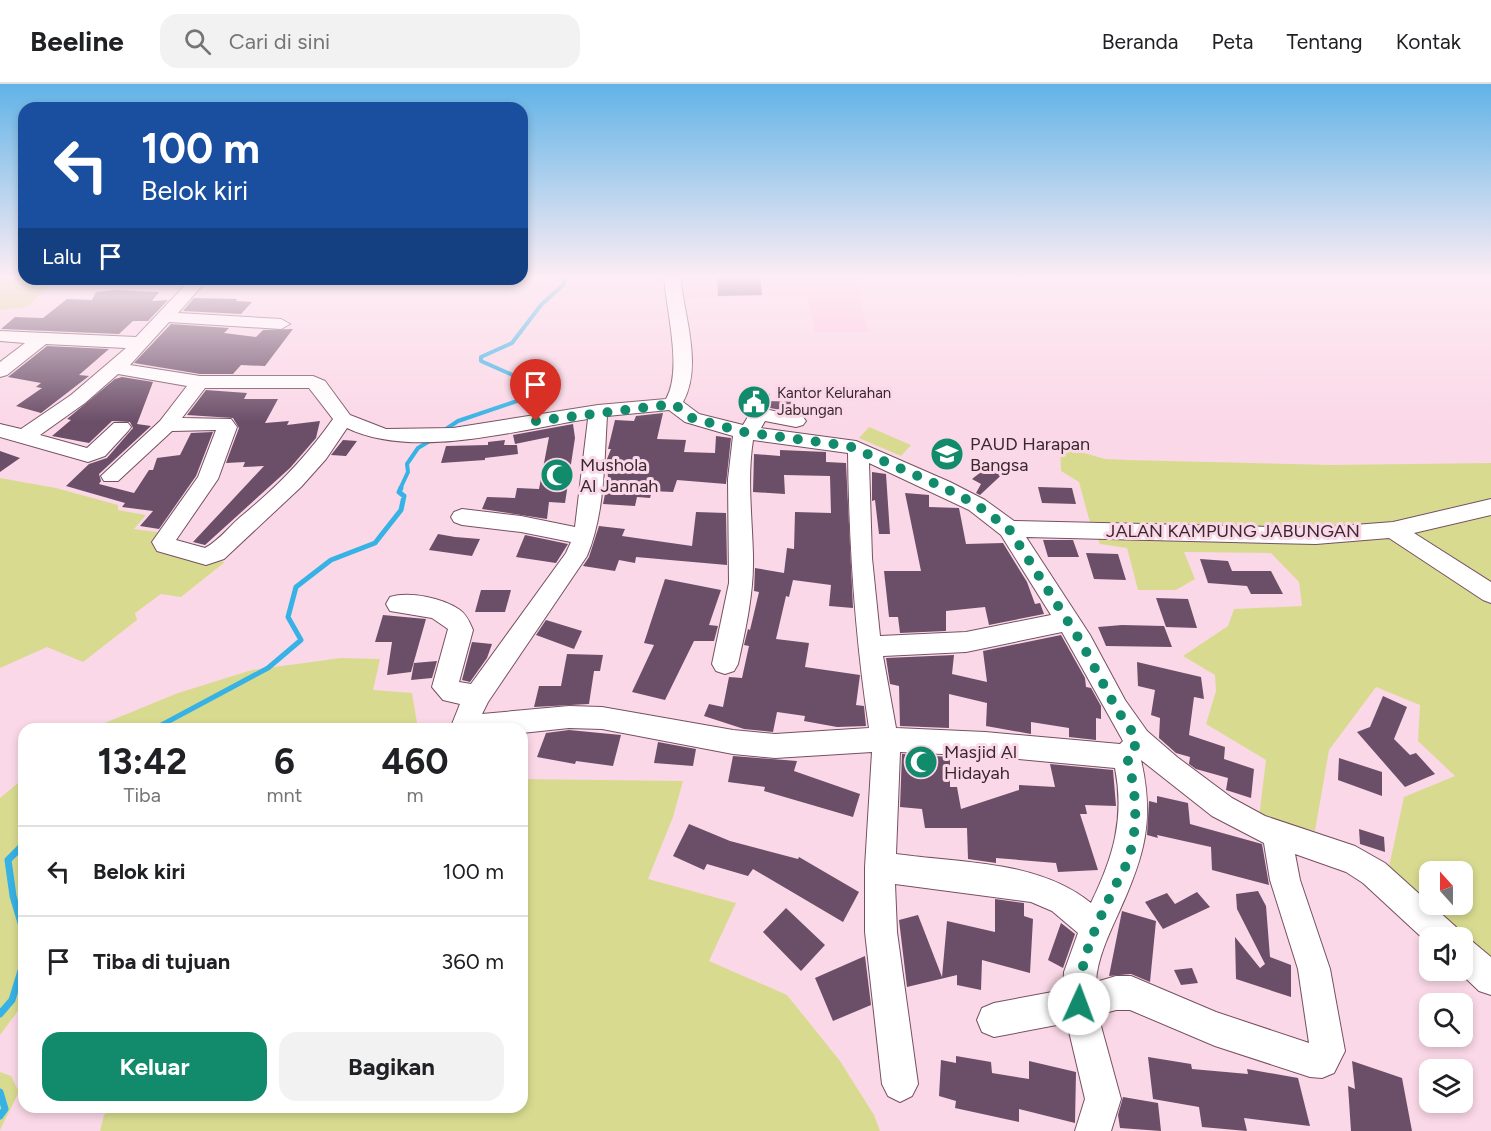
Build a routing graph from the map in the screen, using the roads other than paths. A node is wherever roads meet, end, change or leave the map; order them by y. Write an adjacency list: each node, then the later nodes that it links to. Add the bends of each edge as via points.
1 (158, 325): 5 (street)
2 (678, 325): 9 (street, via 682,341 681,392)
3 (0, 336): 4 (street)
4 (43, 338): 5 (street); 7 (street)
5 (141, 343): 6 (street)
6 (117, 366): 8 (street, via 120,370); 17 (street)
7 (0, 370)
8 (200, 382): 11 (street, via 313,382); 13 (street)
9 (674, 404): 10 (street); 16 (street, via 692,418)
10 (598, 411): 11 (street, via 431,435 378,434); 24 (street)
11 (343, 419): 13 (street, via 319,454 266,510 216,553 206,557 163,542 208,479 227,427 224,423)
12 (796, 421): 16 (street, via 759,414)
13 (167, 425): 19 (street)
14 (122, 427): 17 (street, via 92,454)
15 (0, 430): 17 (street)
16 (747, 432): 18 (street, via 840,444); 29 (street, via 737,480 741,569 737,616)
17 (22, 438)
18 (858, 450): 22 (street, via 943,487 977,505); 28 (street, via 861,558)
19 (111, 476)
20 (1491, 507): 23 (street, JALAN KAMPUNG JABUNGAN)
21 (462, 517): 24 (street)
22 (1009, 529): 23 (street, JALAN KAMPUNG JABUNGAN, via 1316,536); 27 (street)
23 (1393, 530): 25 (street)
24 (584, 537): 30 (street, via 576,556)
25 (1491, 594)
26 (398, 604): 30 (street, via 423,607 459,623 461,630 445,687)
27 (1068, 621): 28 (street, via 966,642); 34 (street, via 1116,708)
28 (869, 647): 33 (street)
29 (725, 664)
30 (477, 696): 31 (street)
31 (465, 723)
32 (510, 723): 33 (street, via 602,718 776,746)
33 (885, 739): 34 (street); 36 (street)
34 (1132, 748): 35 (street, via 1167,766 1222,807); 37 (street, via 1136,812 1129,858)
35 (1278, 836): 38 (street, via 1355,861); 41 (street, via 1286,879 1314,969 1328,1051 1322,1061 1215,1029 1131,993 1116,993)
36 (880, 867): 37 (street, via 1031,887 1064,900); 43 (street, via 881,932)
37 (1096, 927): 41 (street, via 1080,972)
38 (1433, 927)
39 (1473, 963): 40 (street)
40 (1491, 979)
41 (1079, 1004): 42 (street); 44 (street, via 1102,1100)
42 (994, 1020)
43 (900, 1084)
44 (1093, 1131)

